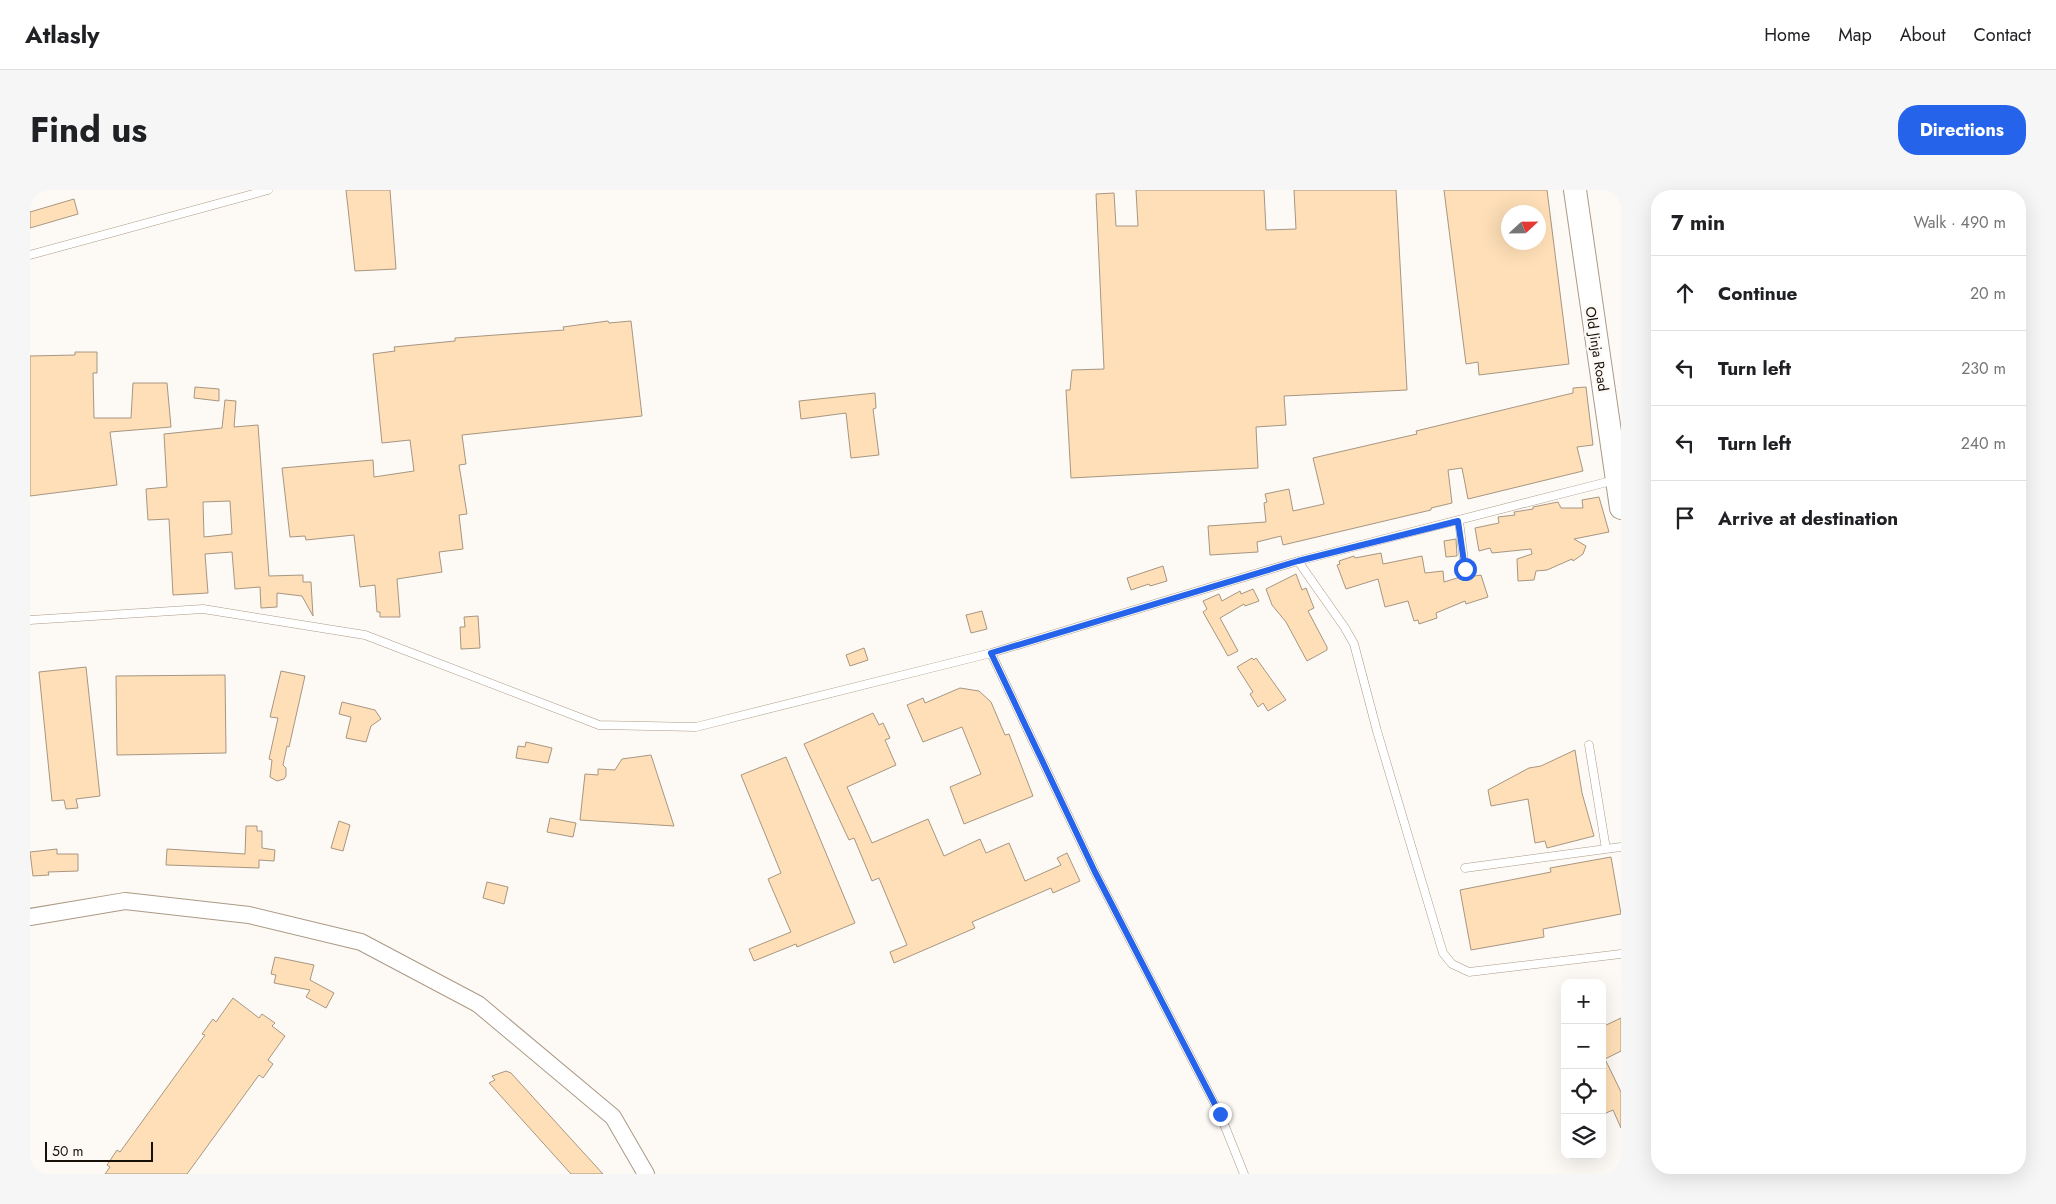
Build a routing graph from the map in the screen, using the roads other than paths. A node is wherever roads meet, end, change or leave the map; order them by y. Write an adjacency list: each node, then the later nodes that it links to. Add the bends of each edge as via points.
1 (268, 190): 3 (lane)
2 (1575, 190): 4 (main road, Old Jinja Road)
3 (30, 254)
4 (1617, 480): 5 (main road, Old Jinja Road); 6 (lane)
5 (1621, 508)
6 (1458, 521): 7 (lane); 8 (lane)
7 (1298, 561): 10 (lane); 16 (lane, via 1354,644 1443,953 1452,964 1469,972)
8 (1465, 569)
9 (30, 620): 10 (lane, via 203,609 365,635 599,724 696,727)
10 (991, 653): 18 (lane, via 1095,872 1220,1114)
11 (1589, 745): 13 (lane)
12 (1621, 847): 13 (lane)
13 (1606, 849): 14 (lane)
14 (1465, 868)
15 (30, 917): 17 (street, via 125,901 249,915 361,942 478,1004 613,1117)
16 (1621, 954)
17 (646, 1174)
18 (1244, 1174)

